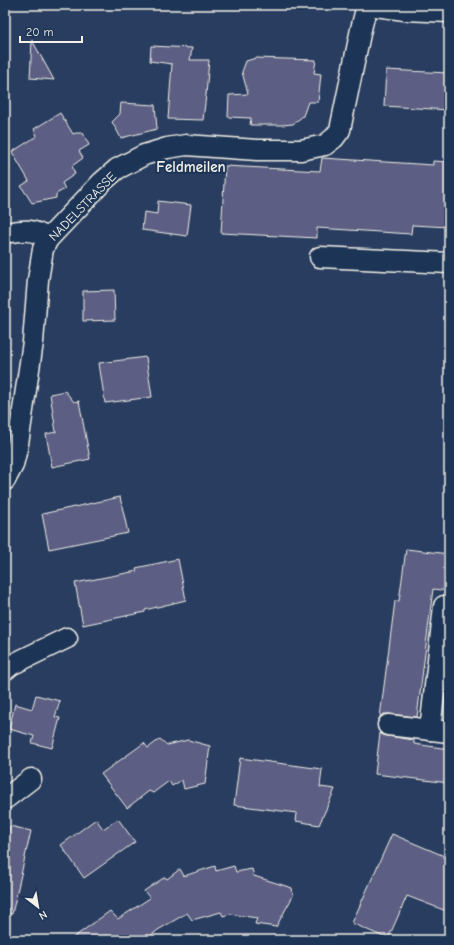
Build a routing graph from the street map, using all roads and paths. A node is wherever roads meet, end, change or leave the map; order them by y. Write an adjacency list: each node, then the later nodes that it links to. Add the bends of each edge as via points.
1 (367, 5): 2 (street); 4 (street, NADELSTRASSE, via 340,130 334,138 324,145 301,150 186,145 144,155 117,169 102,182)
2 (449, 12)
3 (5, 233): 4 (street, via 20,230 39,232)
4 (48, 239): 7 (street, NADELSTRASSE, via 43,249 32,342)
5 (320, 257): 6 (street)
6 (449, 263)
7 (12, 442): 8 (street, NADELSTRASSE, via 13,465)
8 (5, 480)
9 (449, 606): 13 (street, via 444,606)
10 (67, 638): 11 (street)
11 (5, 670)
12 (388, 725): 13 (street)
13 (440, 731)
14 (31, 779): 15 (street)
15 (5, 799)

